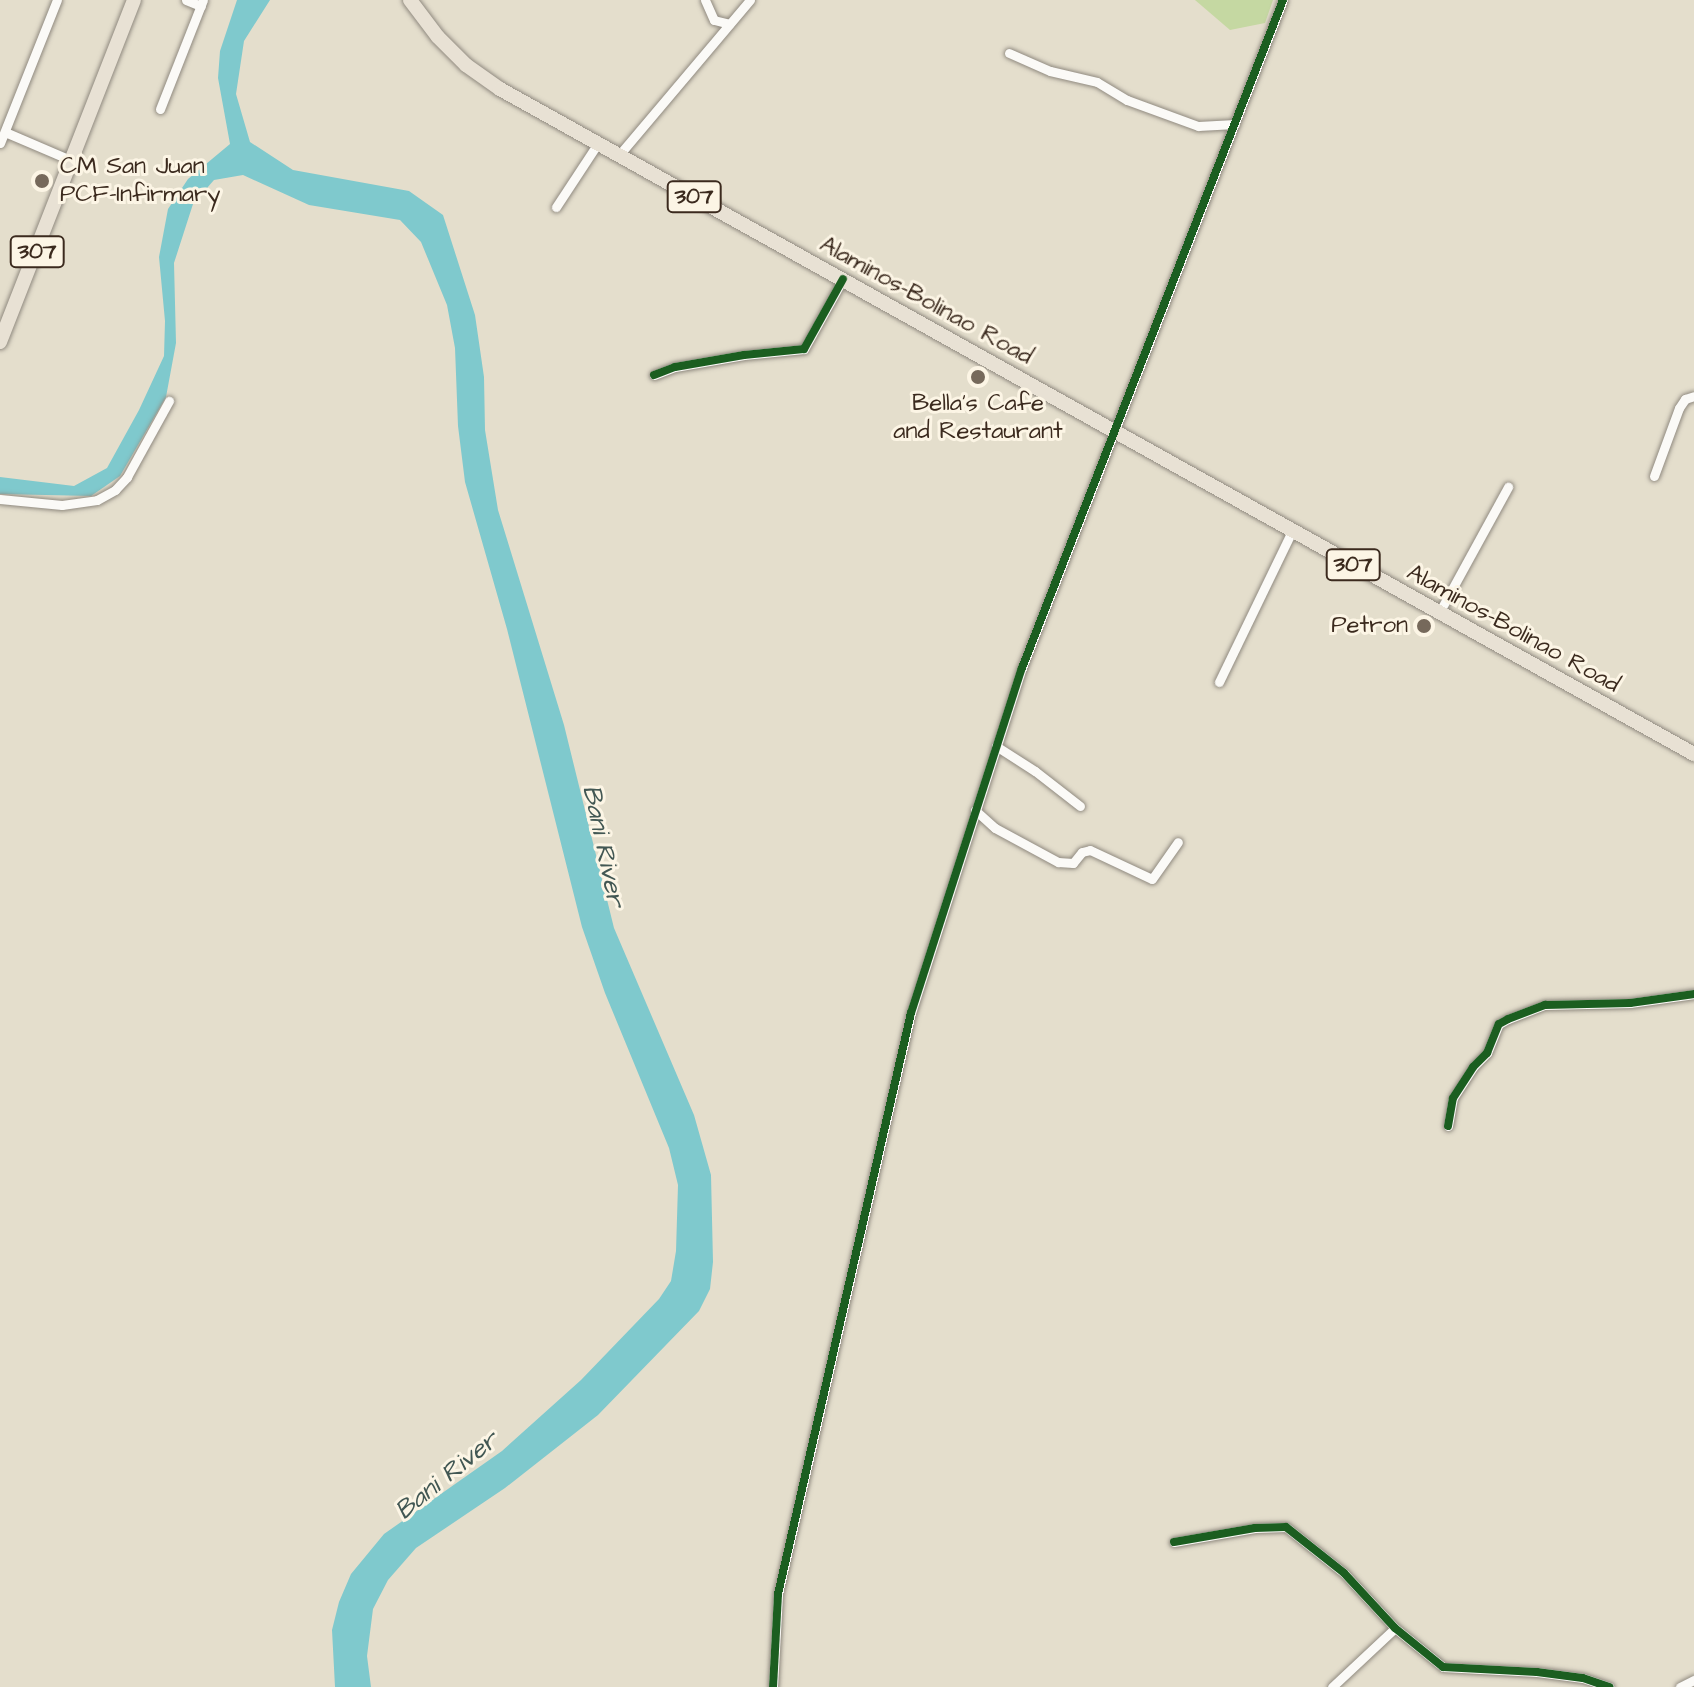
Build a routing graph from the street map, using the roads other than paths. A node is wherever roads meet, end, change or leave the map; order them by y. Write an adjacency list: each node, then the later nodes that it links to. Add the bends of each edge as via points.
1 (57, 0): 13 (street)
2 (134, 0): 17 (main road, 307)
3 (186, 0): 8 (street)
4 (410, 0): 15 (main road, Alaminos-Bolinao Road / 307, via 466,65)
5 (705, 0): 9 (street, via 714,20)
6 (750, 0): 9 (street)
7 (1283, 0): 12 (street)
8 (202, 3): 11 (street)
9 (730, 24): 16 (street)
10 (1009, 53): 12 (street, via 1050,71 1097,82 1127,100 1198,126)
11 (160, 109)
12 (1235, 124): 24 (street)
13 (5, 132): 14 (street); 17 (street)
14 (0, 143)
15 (598, 143): 16 (main road, Alaminos-Bolinao Road / 307); 18 (street)
16 (619, 155): 19 (main road, Alaminos-Bolinao Road / 307)
17 (73, 161): 20 (main road, 307)
18 (556, 207)
19 (843, 279): 21 (street, via 804,349 744,355); 24 (main road, Alaminos-Bolinao Road / 307)
20 (0, 342)
21 (654, 375)
22 (1694, 396): 25 (street, via 1679,408)
23 (169, 401): 27 (street, via 115,490 97,500 62,505)
24 (1116, 431): 28 (main road, Alaminos-Bolinao Road / 307); 31 (street)
25 (1654, 476)
26 (1508, 487): 29 (street)
27 (0, 499)
28 (1292, 531): 29 (main road, Alaminos-Bolinao Road / 307); 30 (street)
29 (1439, 613): 32 (main road, Alaminos-Bolinao Road / 307)
30 (1219, 682)
31 (996, 746): 33 (street); 34 (street)
32 (1694, 754)
33 (1080, 806)
34 (975, 810): 35 (street, via 995,828 1058,862 1073,863 1090,850 1152,879); 41 (street, via 895,1074 778,1594)
35 (1178, 842)
36 (1694, 994): 37 (street, via 1630,1003 1545,1005 1508,1019 1499,1024 1487,1053 1457,1091)
37 (1448, 1126)
38 (1174, 1542): 39 (street, via 1286,1527 1344,1573)
39 (1395, 1628): 42 (street); 43 (street, via 1443,1667 1537,1672)
40 (1694, 1680): 44 (street)
41 (773, 1687)
42 (1332, 1687)
43 (1609, 1687)
44 (1680, 1687)

